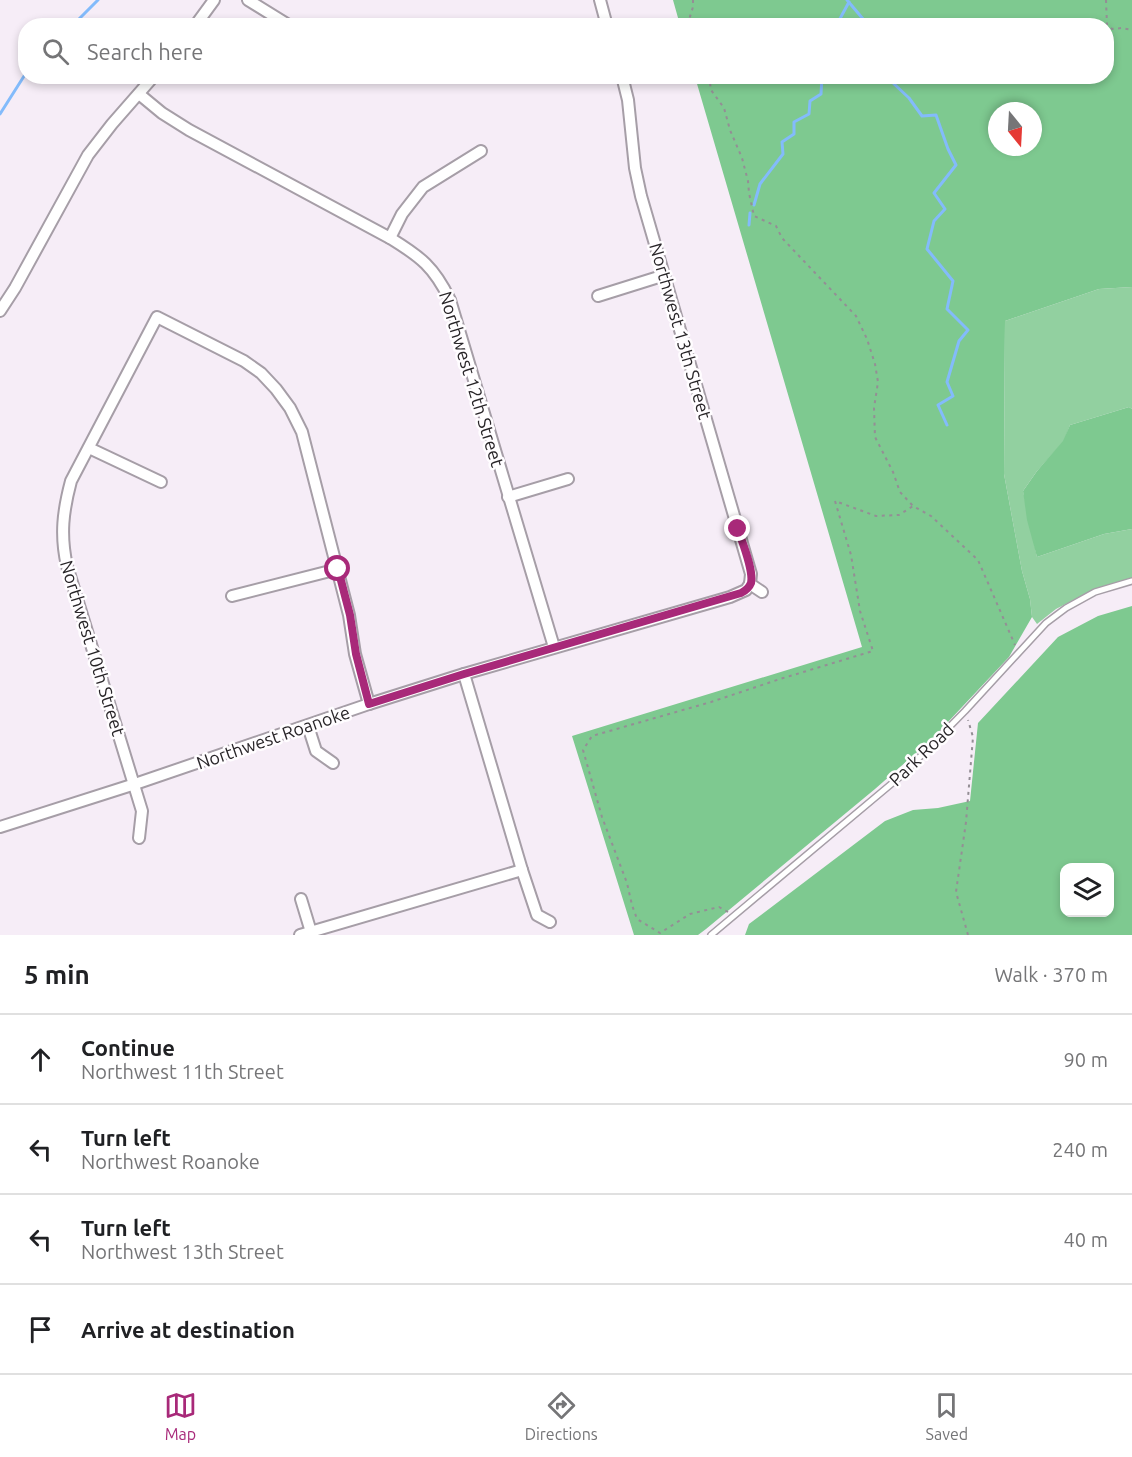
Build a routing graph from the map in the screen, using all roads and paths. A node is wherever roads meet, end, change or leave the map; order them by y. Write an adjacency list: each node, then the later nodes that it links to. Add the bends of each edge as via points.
1 (214, 0): 6 (street)
2 (248, 0): 7 (street)
3 (600, 0): 8 (street)
4 (693, 0): 9 (path)
5 (1106, 0): 10 (path)
6 (201, 18)
7 (277, 18)
8 (605, 18)
9 (690, 18)
10 (1107, 18)
11 (1114, 29): 12 (path)
12 (1132, 30)
13 (147, 84): 16 (street)
14 (624, 84): 19 (street, Northwest 13th Street, via 635,168)
15 (710, 84): 26 (path, via 724,108 742,158 754,216 776,226 856,316 867,339 878,382 875,437 900,492)
16 (139, 94): 18 (street, Northwest 12th Street, via 189,130); 21 (street, via 88,154)
17 (480, 151): 18 (street, via 423,188 402,214)
18 (390, 238): 25 (street, Northwest 12th Street, via 427,264 450,300)
19 (665, 276): 20 (street); 29 (street, Northwest 13th Street, via 751,574)
20 (598, 296)
21 (0, 311)
22 (89, 448): 24 (street); 27 (street, Northwest 10th Street, via 158,317 244,361 261,373 290,408 302,432); 39 (street, Northwest 10th Street, via 71,481 62,530 63,549)
23 (568, 479): 25 (street)
24 (161, 482)
25 (508, 497): 32 (street, Northwest 12th Street)
26 (913, 506): 33 (path, via 932,516 978,560); 44 (path, via 899,514 876,516 835,501 873,651 592,736 584,750 637,919 660,933 690,914 719,907)
27 (338, 569): 31 (street); 35 (street)
28 (1132, 581): 33 (lane, Park Road, via 1095,592 1066,608)
29 (750, 584): 30 (street); 32 (street, Northwest Roanoke, via 747,590 730,597)
30 (762, 592)
31 (231, 596)
32 (554, 647): 34 (street, Northwest Roanoke)
33 (1018, 653): 44 (lane, Park Road, via 902,775)
34 (464, 674): 35 (street, Northwest Roanoke); 42 (street)
35 (369, 704): 37 (street, Northwest Roanoke)
36 (968, 720): 49 (path, via 973,737 956,892)
37 (308, 726): 38 (street, via 316,751); 39 (street, Northwest Roanoke)
38 (333, 763)
39 (135, 784): 40 (street, Northwest Roanoke); 41 (street, Northwest 10th Street, via 142,811)
40 (0, 827)
41 (139, 838)
42 (522, 870): 45 (street, via 537,915); 46 (street)
43 (302, 899): 46 (street)
44 (734, 915): 48 (lane, Park Road)
45 (550, 922)
46 (311, 932): 47 (street)
47 (300, 935)
48 (711, 935)
49 (968, 935)

